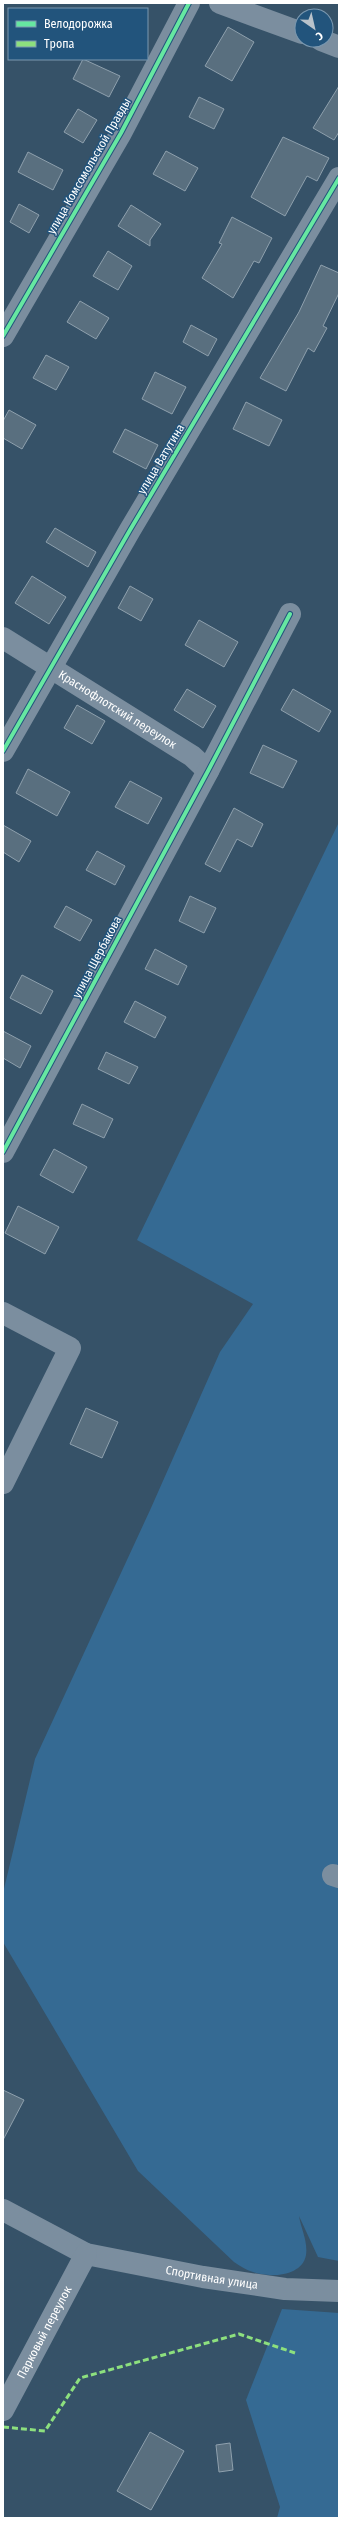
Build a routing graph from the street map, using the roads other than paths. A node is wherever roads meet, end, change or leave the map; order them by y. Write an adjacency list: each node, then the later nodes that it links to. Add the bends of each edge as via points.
1 (189, 3): 5 (street, улица Комсомольской Правды, via 121,133)
2 (220, 3): 3 (street)
3 (294, 30)
4 (339, 178): 8 (street, улица Ватутина)
5 (3, 336)
6 (290, 614): 10 (street, улица Щербакова)
7 (3, 638): 8 (street, Краснофлотский переулок)
8 (50, 668): 9 (street, улица Ватутина); 10 (street, Краснофлотский переулок, via 192,756)
9 (3, 751)
10 (208, 771): 11 (street, улица Щербакова)
11 (3, 1152)
12 (3, 1313): 13 (street, via 70,1348)
13 (3, 1483)
14 (3, 2210): 15 (street, Спортивная улица)
15 (86, 2254): 16 (street, Спортивная улица, via 203,2277 285,2289); 17 (street, Парковый переулок)
16 (339, 2291)
17 (3, 2410)

